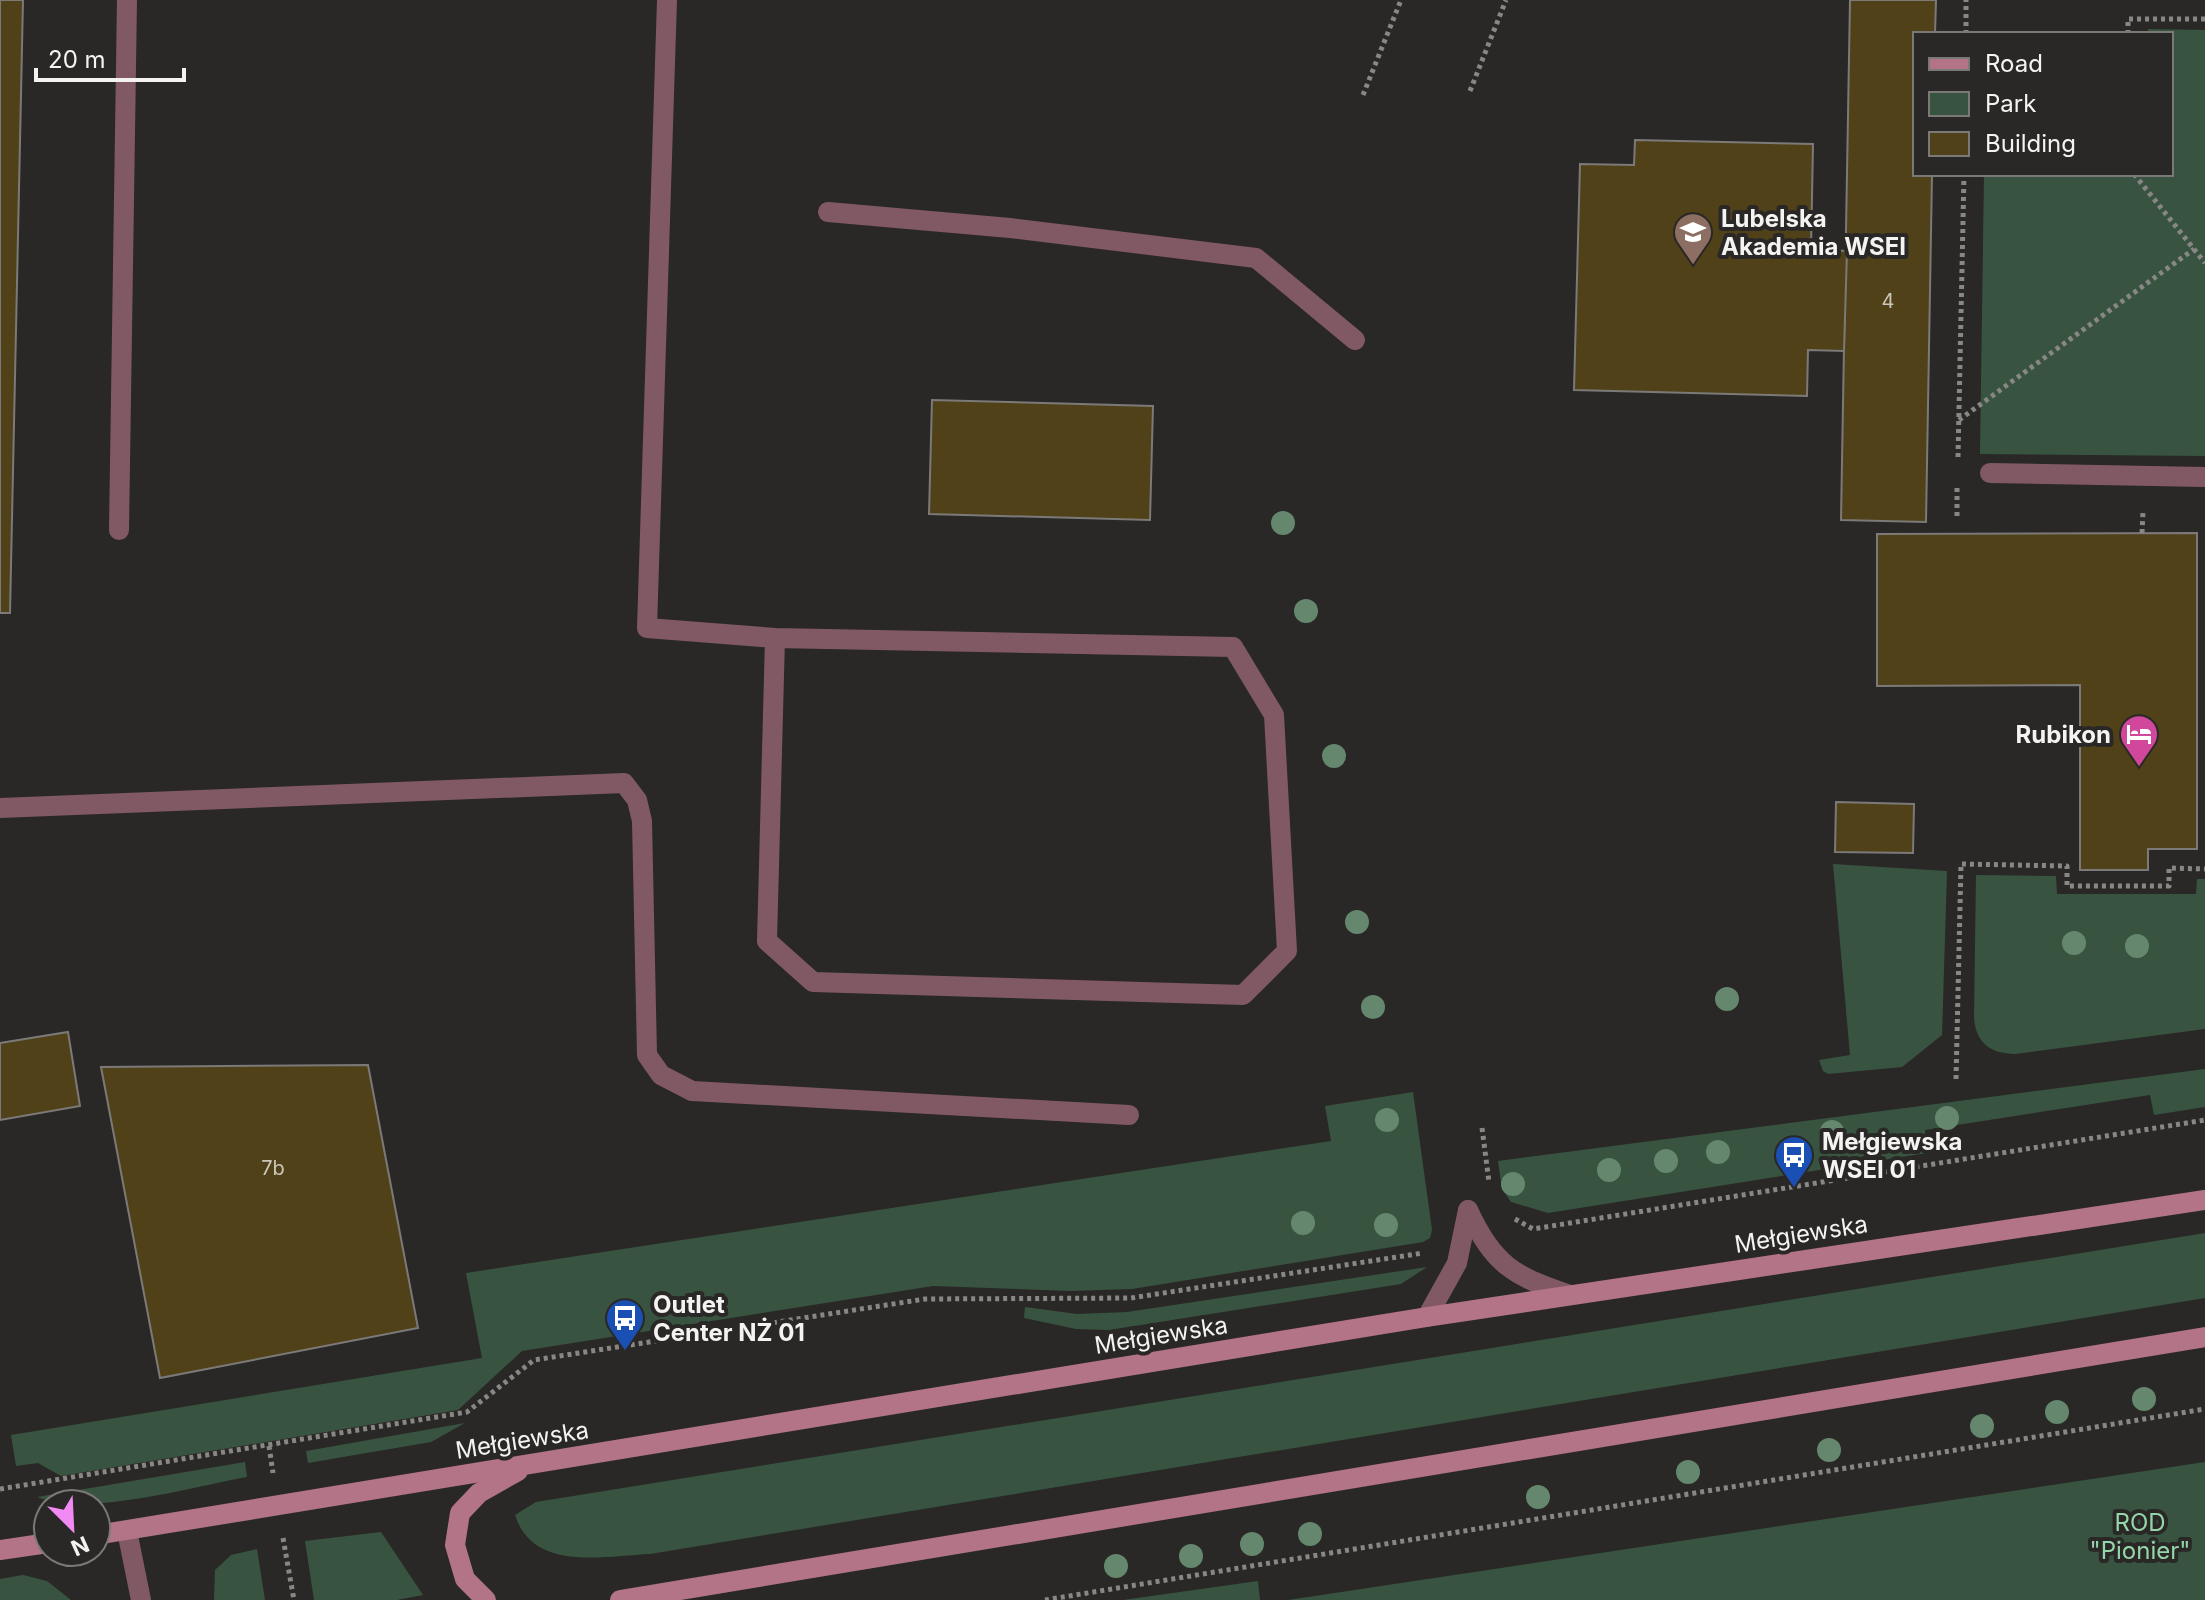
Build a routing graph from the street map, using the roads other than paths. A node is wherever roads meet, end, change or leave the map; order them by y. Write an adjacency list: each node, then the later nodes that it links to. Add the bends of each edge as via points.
1 (127, 0): 7 (street)
2 (667, 0): 8 (street, via 647,628)
3 (828, 212): 4 (street, via 1256,258)
4 (1355, 340)
5 (1990, 473): 6 (street)
6 (2205, 477)
7 (119, 530)
8 (775, 638): 8 (street, via 1233,647 1274,715 1287,951 1243,995 813,982 767,941)
9 (0, 808): 10 (street, via 624,783 637,800 642,821 647,1055 661,1075 692,1091)
10 (1129, 1115)
11 (2205, 1200): 12 (main road, Mełgiewska)
12 (1570, 1295): 13 (main road, Mełgiewska); 13 (street, via 1507,1268 1484,1246 1468,1210 1457,1263)
13 (1427, 1317): 15 (main road, Mełgiewska)
14 (2205, 1337): 22 (main road)
15 (528, 1465): 16 (main road, Mełgiewska); 21 (main road, via 479,1493 460,1513 455,1545 465,1579)
16 (127, 1531): 17 (main road, Mełgiewska); 20 (street)
17 (112, 1533)
18 (32, 1545): 19 (main road)
19 (0, 1550)
20 (141, 1600)
21 (486, 1600)
22 (620, 1600)

